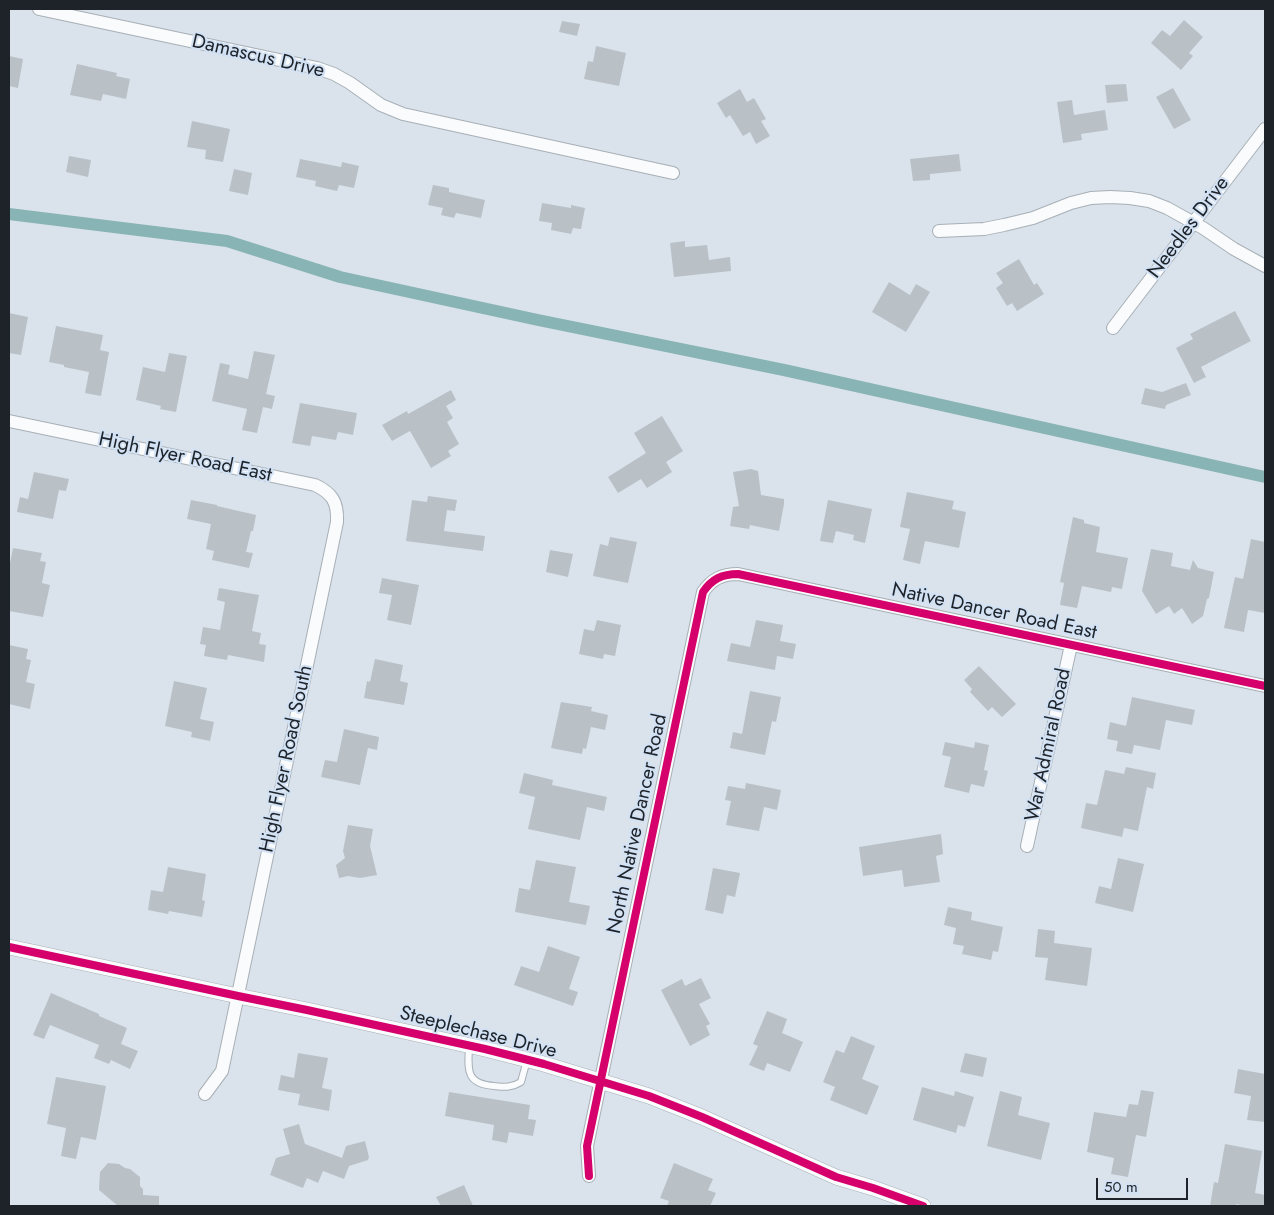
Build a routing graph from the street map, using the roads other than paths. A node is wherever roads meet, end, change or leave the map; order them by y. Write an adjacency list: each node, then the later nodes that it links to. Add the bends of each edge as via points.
1 (39, 9): 3 (street, Damascus Drive, via 317,68 334,74 381,105 403,114)
2 (1265, 129): 4 (street, Needles Drive)
3 (673, 173)
4 (1193, 223): 5 (street, via 1168,208 1110,196 1071,203 1034,218 1004,225); 6 (street); 7 (street, Needles Drive)
5 (939, 231)
6 (1265, 266)
7 (1113, 328)
8 (9, 421): 9 (street, High Flyer Road East, via 315,485 331,495 336,503)
9 (337, 522): 15 (street, High Flyer Road South)
10 (716, 578): 11 (street, Native Dancer Road East, via 738,574); 18 (street, North Native Dancer Road, via 704,592)
11 (1071, 645): 12 (street, Native Dancer Road East); 13 (street, War Admiral Road)
12 (1265, 686)
13 (1027, 846)
14 (9, 947): 15 (street, Steeplechase Drive)
15 (238, 996): 16 (street, Steeplechase Drive); 19 (street, High Flyer Road South, via 222,1071)
16 (470, 1046): 17 (street, Steeplechase Drive); 17 (lane, via 468,1066 471,1076 476,1082 489,1086 513,1086 521,1082)
17 (527, 1060): 18 (street, Steeplechase Drive)
18 (600, 1081): 20 (street, North Native Dancer Road, via 587,1146); 21 (street, Steeplechase Drive, via 702,1117 836,1177)
19 (205, 1094)
20 (589, 1176)
21 (923, 1206)

